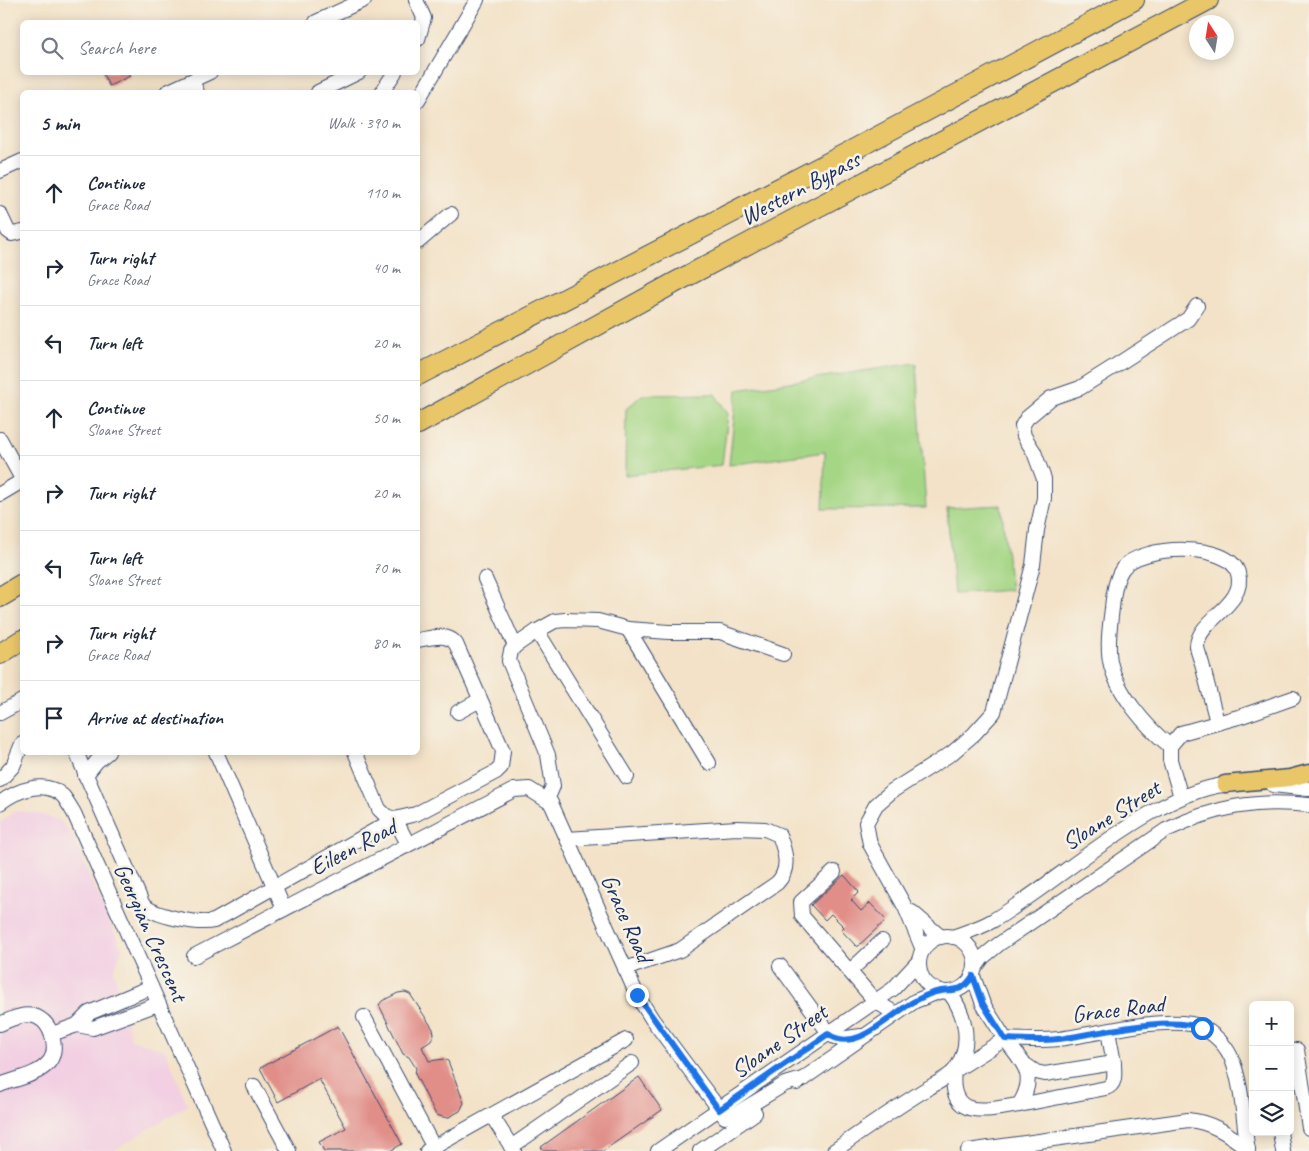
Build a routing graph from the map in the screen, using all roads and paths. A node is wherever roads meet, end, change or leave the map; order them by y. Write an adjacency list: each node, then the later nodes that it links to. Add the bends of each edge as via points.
1 (364, 0): 6 (street)
2 (416, 0): 7 (street, via 424,18)
3 (477, 0): 15 (street)
4 (1134, 0): 23 (highway, Western Bypass)
5 (1208, 0): 24 (highway, Western Bypass, via 676,282)
6 (320, 20)
7 (420, 32)
8 (207, 75): 11 (street)
9 (353, 75): 13 (street)
10 (393, 75): 14 (street)
11 (194, 87): 12 (street)
12 (178, 90)
13 (324, 90)
14 (383, 90)
15 (420, 97)
16 (20, 162): 17 (street)
17 (0, 171)
18 (0, 214): 20 (street, via 8,231 12,234)
19 (451, 214): 21 (street)
20 (20, 232)
21 (420, 240)
22 (1197, 306): 71 (street, via 1188,319 1115,366 1080,388 1051,398 1022,426 1044,479 1044,498 1033,565 994,712 952,753 892,790 876,805 866,823 870,844)
23 (420, 374)
24 (420, 423)
25 (0, 439): 26 (street)
26 (20, 476)
27 (20, 481): 28 (street)
28 (0, 494)
29 (485, 579): 40 (street)
30 (20, 583): 32 (highway)
31 (20, 583): 33 (highway)
32 (0, 592)
33 (0, 597)
34 (628, 629): 35 (street, via 598,622 564,620); 42 (street, via 728,633); 55 (street)
35 (537, 631): 40 (street); 58 (street)
36 (20, 634): 39 (highway)
37 (420, 640): 44 (street, via 442,636 453,641)
38 (20, 641): 41 (highway)
39 (0, 644)
40 (515, 646): 62 (street, via 509,656 510,666 548,755 553,776 553,786)
41 (0, 654)
42 (783, 654)
43 (1293, 698): 48 (street)
44 (480, 700): 46 (street); 66 (street, via 502,751 500,767 416,814)
45 (20, 702): 47 (street)
46 (458, 712)
47 (0, 713)
48 (1217, 722): 49 (street, via 1180,733); 49 (street, via 1197,646 1201,633 1231,602 1238,588 1238,573 1231,562 1186,550 1156,551 1136,557 1122,569 1113,602 1110,662 1140,717)
49 (1170, 746): 63 (street, via 1170,760)
50 (20, 750): 59 (street, via 14,766)
51 (77, 755): 57 (street)
52 (104, 755): 57 (street)
53 (217, 755): 70 (street)
54 (356, 755): 66 (street, via 379,810)
55 (709, 763)
56 (1309, 773): 60 (main road)
57 (85, 776): 70 (street, via 139,900 148,909 209,922)
58 (627, 777)
59 (0, 780)
60 (1225, 784): 61 (street, Sloane Street); 63 (street, Sloane Street)
61 (1309, 789)
62 (541, 796): 67 (street, Grace Road, via 551,803); 68 (street, Eileen Road, via 529,789 514,790)
63 (1182, 797): 73 (street, Sloane Street, via 1143,818 992,921)
64 (0, 803): 81 (street, Georgian Crescent, via 10,796 36,788 48,788 62,796 74,813)
65 (1309, 805): 80 (street, Sloane Street, via 1276,802 1236,805 1166,830 999,944 983,957)
66 (395, 819): 68 (street); 70 (street)
67 (567, 839): 78 (street, Grace Road); 78 (street, via 737,828 765,829 779,835 786,866 777,883 680,950)
68 (408, 844): 72 (street, Eileen Road)
69 (834, 872): 79 (street, via 801,902 800,908 802,916)
70 (274, 886): 72 (street)
71 (905, 907): 73 (street); 76 (street)
72 (284, 909): 75 (street, Eileen Road)
73 (947, 937): 76 (street, via 934,940); 80 (street, via 967,945 972,952)
74 (882, 941): 79 (street)
75 (194, 956)
76 (921, 956): 82 (street, via 922,977 933,988); 83 (street, Sloane Street, via 900,983)
77 (780, 966): 90 (street)
78 (625, 969): 104 (street, Grace Road, via 652,1018)
79 (850, 971): 83 (street)
80 (974, 972): 82 (street, via 963,987); 93 (street, via 983,1004)
81 (151, 987): 84 (street, Georgian Crescent); 88 (street, via 89,1013)
82 (945, 992): 85 (street, Sloane Street, via 914,1001); 99 (street, via 958,1007 965,1028 964,1054)
83 (875, 1001): 85 (street); 90 (street, Sloane Street)
84 (158, 1004): 88 (street, via 93,1028); 111 (street, Georgian Crescent)
85 (896, 1014): 92 (street, Sloane Street)
86 (364, 1018): 108 (street)
87 (0, 1024): 91 (street, via 26,1015 37,1017)
88 (77, 1025): 91 (street)
89 (1108, 1031): 93 (street, Grace Road, via 1043,1040); 98 (street); 110 (street, Grace Road, via 1192,1024 1220,1040 1236,1072)
90 (828, 1033): 92 (street, via 839,1040); 104 (street, Sloane Street)
91 (52, 1034): 101 (street, via 54,1045 49,1061 36,1071)
92 (867, 1034): 100 (street, Sloane Street)
93 (1005, 1039): 97 (street); 99 (street)
94 (626, 1040): 105 (street)
95 (1299, 1051): 106 (street)
96 (632, 1063): 109 (street)
97 (1023, 1063): 98 (street, via 1045,1074); 103 (street, via 1028,1089)
98 (1114, 1063): 103 (street, via 1114,1081 1109,1087)
99 (954, 1071): 103 (street, via 952,1083 956,1098 965,1107 983,1110); 115 (street)
100 (803, 1079): 104 (street, via 785,1084 730,1117); 114 (street, Sloane Street)
101 (0, 1085)
102 (254, 1086): 112 (street)
103 (1018, 1105)
104 (719, 1110): 113 (street, Sloane Street)
105 (492, 1116): 108 (street); 109 (street)
106 (1309, 1128)
107 (1281, 1136): 117 (street)
108 (430, 1148)
109 (512, 1149)
110 (1248, 1150): 116 (street, via 1211,1125 1188,1120)
111 (224, 1151)
112 (289, 1151)
113 (658, 1151)
114 (700, 1151)
115 (834, 1151)
116 (968, 1151)
117 (1283, 1151)

